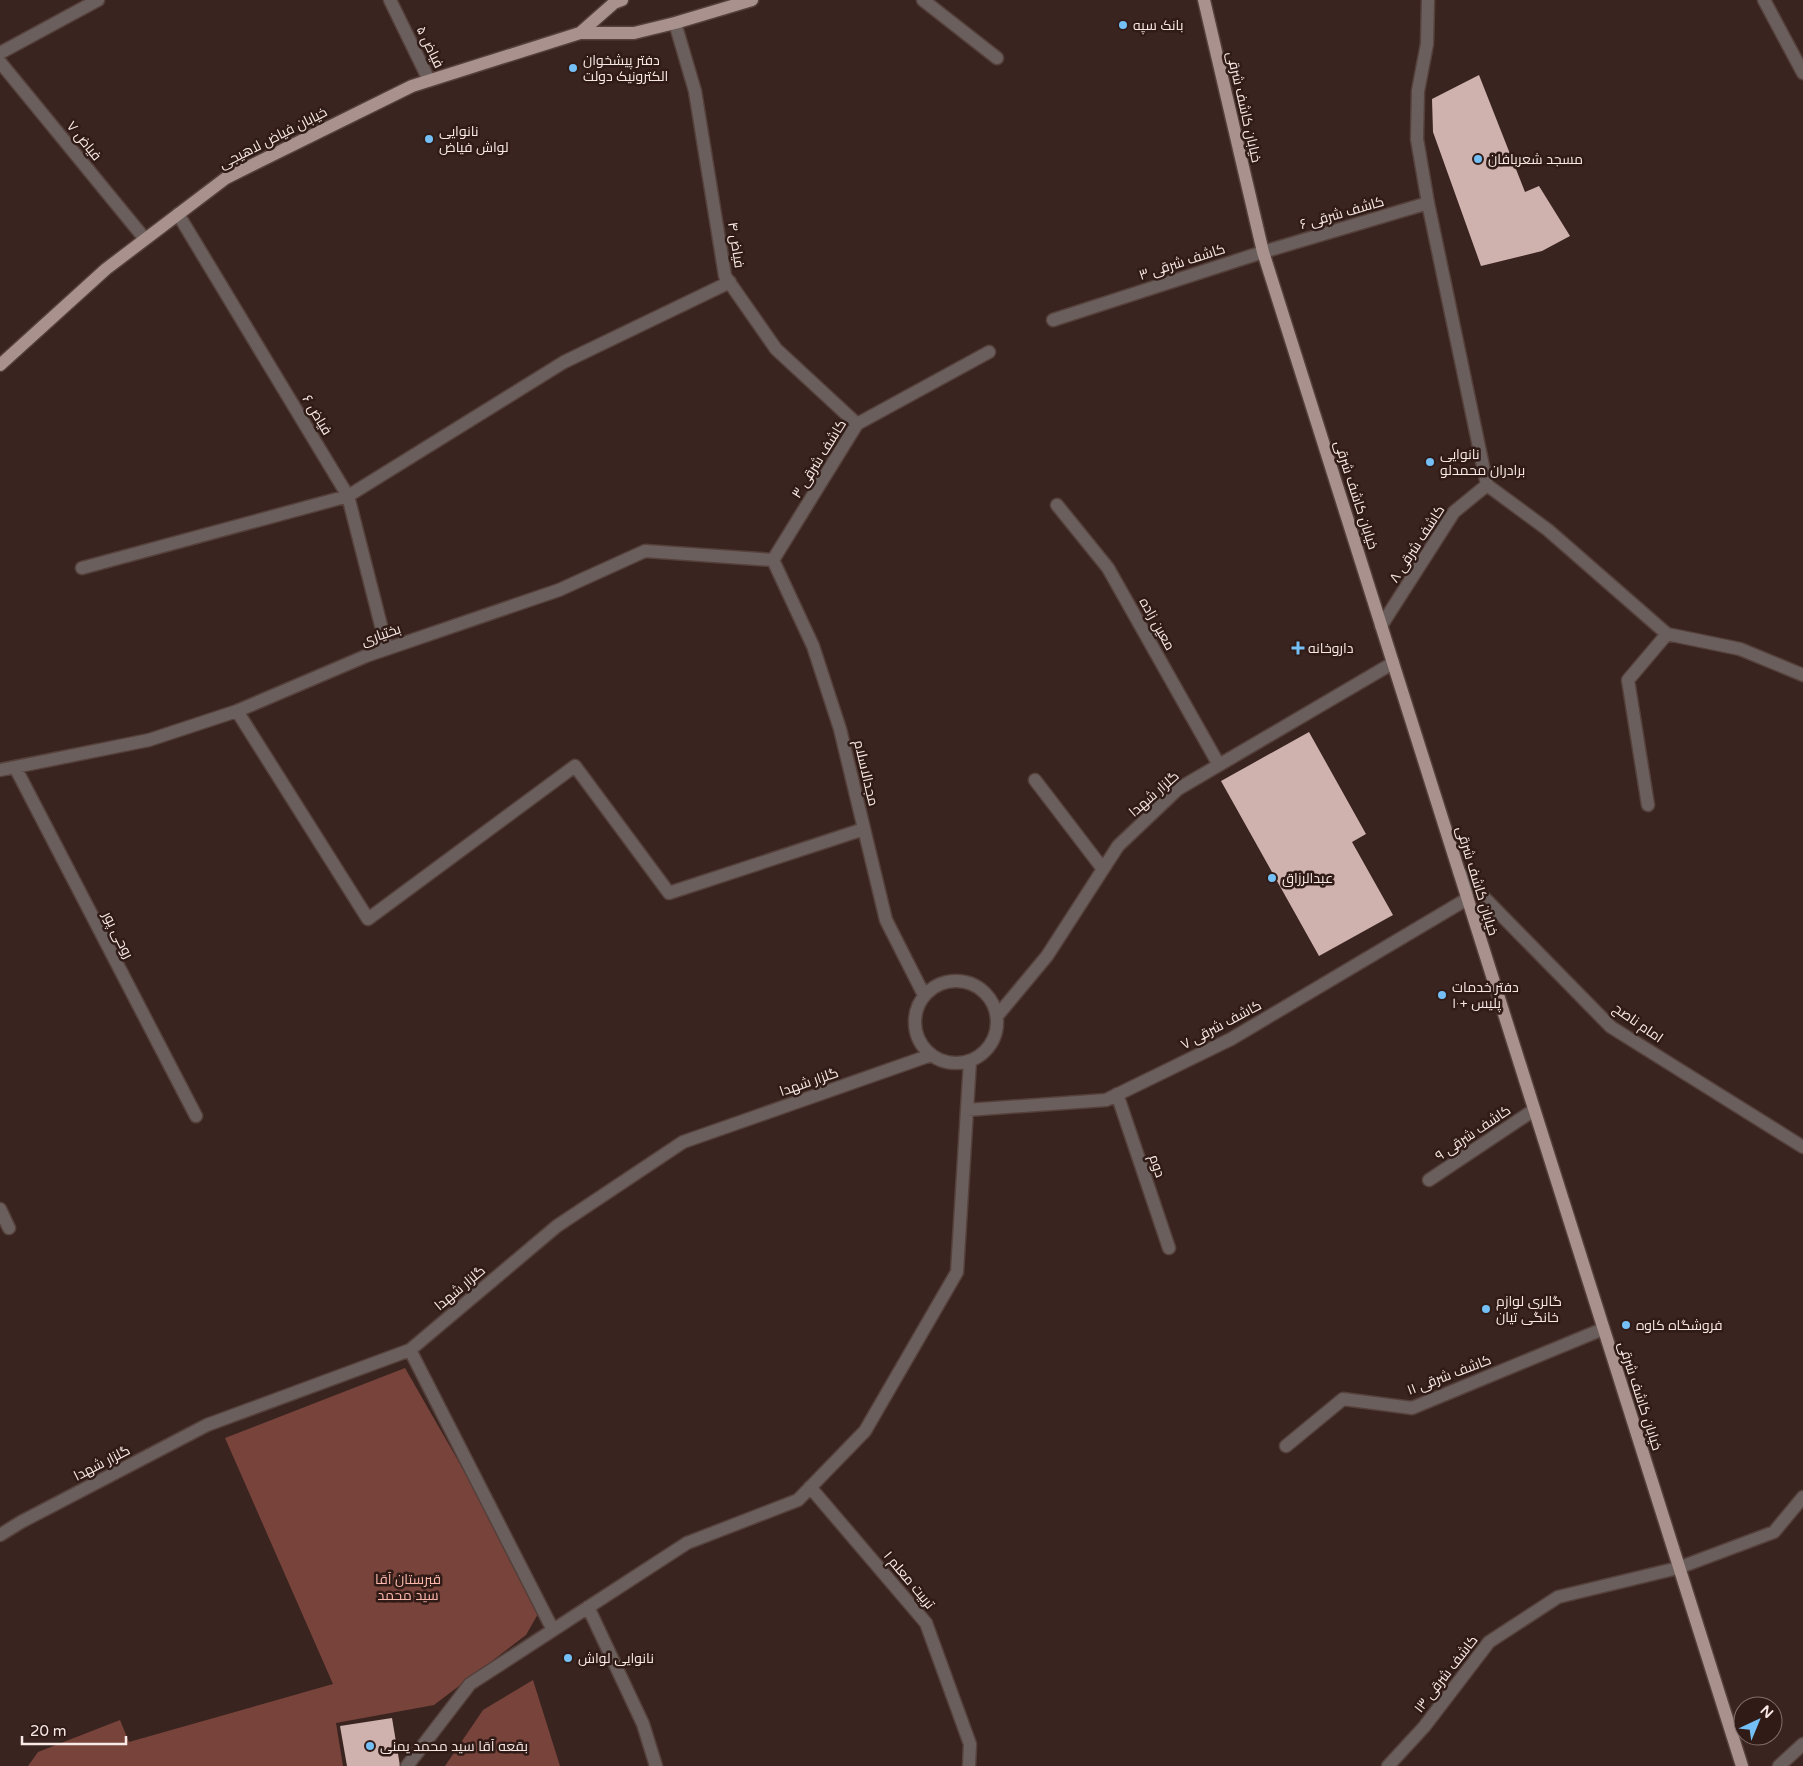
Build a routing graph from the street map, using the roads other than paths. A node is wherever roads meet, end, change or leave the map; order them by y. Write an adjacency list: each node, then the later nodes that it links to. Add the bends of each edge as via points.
1 (98, 0): 11 (street)
2 (390, 0): 15 (street, فیاض ۵)
3 (622, 0): 10 (main road, via 614,3)
4 (752, 0): 9 (main road)
5 (923, 0): 12 (street)
6 (1204, 0): 19 (main road, خیابان کاشف شرقی)
7 (1428, 0): 16 (street, via 1427,44 1418,91 1417,139)
8 (1764, 0): 14 (street)
9 (675, 23): 10 (main road, via 634,32); 20 (street, فیاض ۴, via 695,91 725,276)
10 (580, 33): 15 (main road, خیابان فیاض لاهیجی)
11 (0, 53)
12 (997, 58)
13 (0, 62): 18 (street, فیاض ۷)
14 (1803, 73)
15 (429, 80): 17 (main road, خیابان فیاض لاهیجی, via 226,178)
16 (1428, 203): 19 (street, کاشف شرقی ۶); 25 (street)
17 (178, 214): 18 (main road, خیابان فیاض لاهیجی); 26 (street, فیاض ۶)
18 (145, 239): 23 (main road, خیابان فیاض لاهیجی, via 106,269)
19 (1263, 252): 21 (street, کاشف شرقی ۳); 30 (main road, خیابان کاشف شرقی)
20 (730, 282): 24 (street, فیاض ۴, via 776,349); 26 (street, via 564,362)
21 (1053, 320)
22 (989, 352): 24 (street, کاشف شرقی ۳)
23 (0, 365)
24 (857, 424): 28 (street, کاشف شرقی ۳)
25 (1487, 485): 30 (street, کاشف شرقی ۸, via 1454,512); 31 (street, via 1548,530)
26 (348, 496): 29 (street); 32 (street, فیاض ۶)
27 (1057, 505): 36 (street, معین زاده, via 1108,568)
28 (772, 560): 32 (street, بختیاری, via 645,551 559,590); 41 (street, مجدالاسلام, via 814,646 840,729)
29 (82, 568)
30 (1381, 626): 33 (main road, خیابان کاشف شرقی)
31 (1668, 634): 34 (street, via 1740,649); 40 (street, via 1628,680)
32 (387, 649): 35 (street, بختیاری)
33 (1393, 663): 36 (street, گلزار شهدا); 43 (main road, خیابان کاشف شرقی)
34 (1803, 675)
35 (237, 711): 37 (street, بختیاری, via 149,740); 41 (street, via 368,919 575,766 669,893)
36 (1219, 765): 42 (street, گلزار شهدا, via 1178,789 1118,846)
37 (15, 767): 38 (street, بختیاری); 52 (street, روحی پور)
38 (0, 770)
39 (1035, 780): 42 (street)
40 (1648, 805)
41 (864, 829): 45 (street, مجدالاسلام, via 886,920)
42 (1103, 869): 46 (street, گلزار شهدا, via 1048,956)
43 (1459, 872): 44 (main road, خیابان کاشف شرقی); 53 (street, امام ناصح, via 1611,1027)
44 (1467, 899): 49 (street, کاشف شرقی ۷, via 1231,1039); 51 (main road, خیابان کاشف شرقی)
45 (924, 995): 46 (street, via 934,986 960,980 984,991 993,1003); 47 (street, via 914,1017 916,1033)
46 (996, 1016): 48 (street, via 997,1030 992,1042)
47 (931, 1055): 48 (street, via 943,1061); 59 (street, گلزار شهدا, via 683,1142 557,1226)
48 (970, 1061): 50 (street)
49 (1117, 1094): 50 (street, کاشف شرقی ۷, via 1106,1100); 57 (street, دوم)
50 (967, 1110): 61 (street, via 957,1272 865,1431)
51 (1534, 1110): 54 (street, کاشف شرقی ۹); 58 (main road, خیابان کاشف شرقی)
52 (196, 1116)
53 (1803, 1147)
54 (1429, 1180)
55 (0, 1209): 56 (street)
56 (9, 1228)
57 (1169, 1248)
58 (1603, 1329): 60 (street, کاشف شرقی ۱۱, via 1412,1408 1343,1399); 64 (main road, خیابان کاشف شرقی)
59 (410, 1350): 63 (street, گلزار شهدا, via 207,1425); 66 (street)
60 (1286, 1446)
61 (810, 1487): 65 (street, via 798,1500 688,1543); 70 (street, تربیت معلم ۱, via 926,1623 970,1744)
62 (1803, 1497): 64 (street, کاشف شرقی ۱۳, via 1774,1532)
63 (0, 1535)
64 (1678, 1568): 71 (street, کاشف شرقی ۱۳, via 1558,1597 1489,1642 1424,1727); 72 (main road, خیابان کاشف شرقی)
65 (588, 1607): 66 (street); 69 (street, via 643,1724)
66 (553, 1630): 68 (street, via 470,1684)
67 (1803, 1744): 73 (street)
68 (406, 1766)
69 (656, 1766)
70 (970, 1766)
71 (1388, 1766)
72 (1742, 1766)
73 (1779, 1766)

